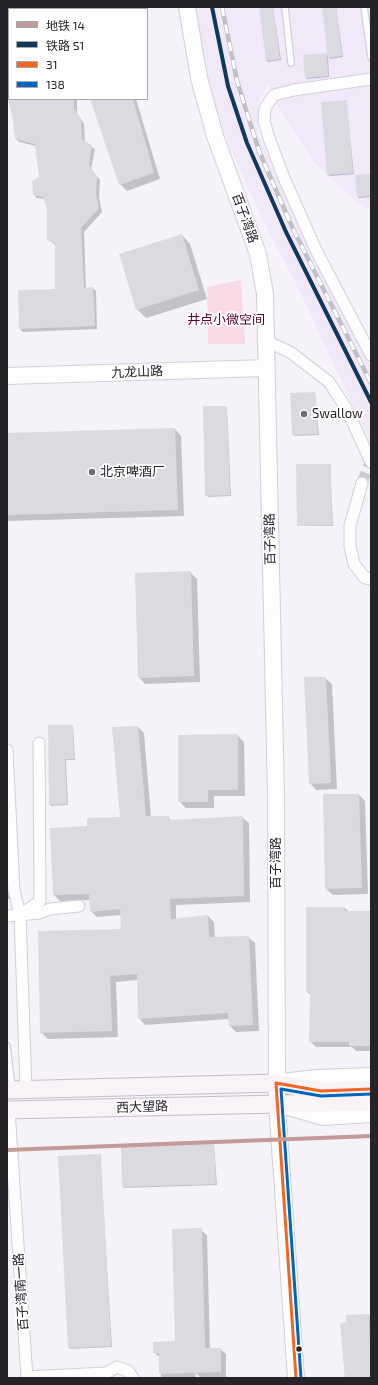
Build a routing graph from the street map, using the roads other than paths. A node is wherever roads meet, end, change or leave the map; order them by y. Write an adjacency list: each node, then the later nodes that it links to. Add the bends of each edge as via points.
1 (187, 7): 7 (street, 百子湾路, via 199,78 215,136 258,254 265,294)
2 (284, 7): 5 (lane)
3 (364, 7): 4 (lane)
4 (371, 57)
5 (291, 64)
6 (371, 79): 8 (street, via 294,90 274,96 265,108 264,121 284,178 313,243)
7 (266, 341): 9 (street, 百子湾路); 11 (street, via 290,352 329,382 346,408)
8 (371, 355)
9 (266, 368): 10 (street, 九龙山路); 21 (street, 百子湾路, via 276,797)
10 (7, 376)
11 (371, 462)
12 (362, 483): 13 (street, via 350,526 350,546 354,564 365,578)
13 (371, 579)
14 (39, 743): 18 (street, via 40,901)
15 (7, 750): 18 (street, via 14,890)
16 (79, 906): 18 (street)
17 (7, 916): 18 (street)
18 (20, 916): 22 (street)
19 (7, 1046): 22 (lane)
20 (371, 1076): 21 (street, 西大望路)
21 (276, 1083): 22 (main road, 西大望路); 23 (main road, 西大望路, via 321,1091); 25 (street, 百子湾路)
22 (15, 1089)
23 (371, 1089)
24 (371, 1102): 25 (main road, 西大望路, via 321,1105)
25 (277, 1103): 26 (main road, 西大望路); 27 (street, 西大望路, via 323,1117); 31 (street)
26 (8, 1110): 29 (street, 百子湾南一路)
27 (371, 1114)
28 (106, 1376): 29 (street); 30 (street, via 117,1367 128,1371)
29 (27, 1378)
30 (133, 1378)
31 (296, 1378)

